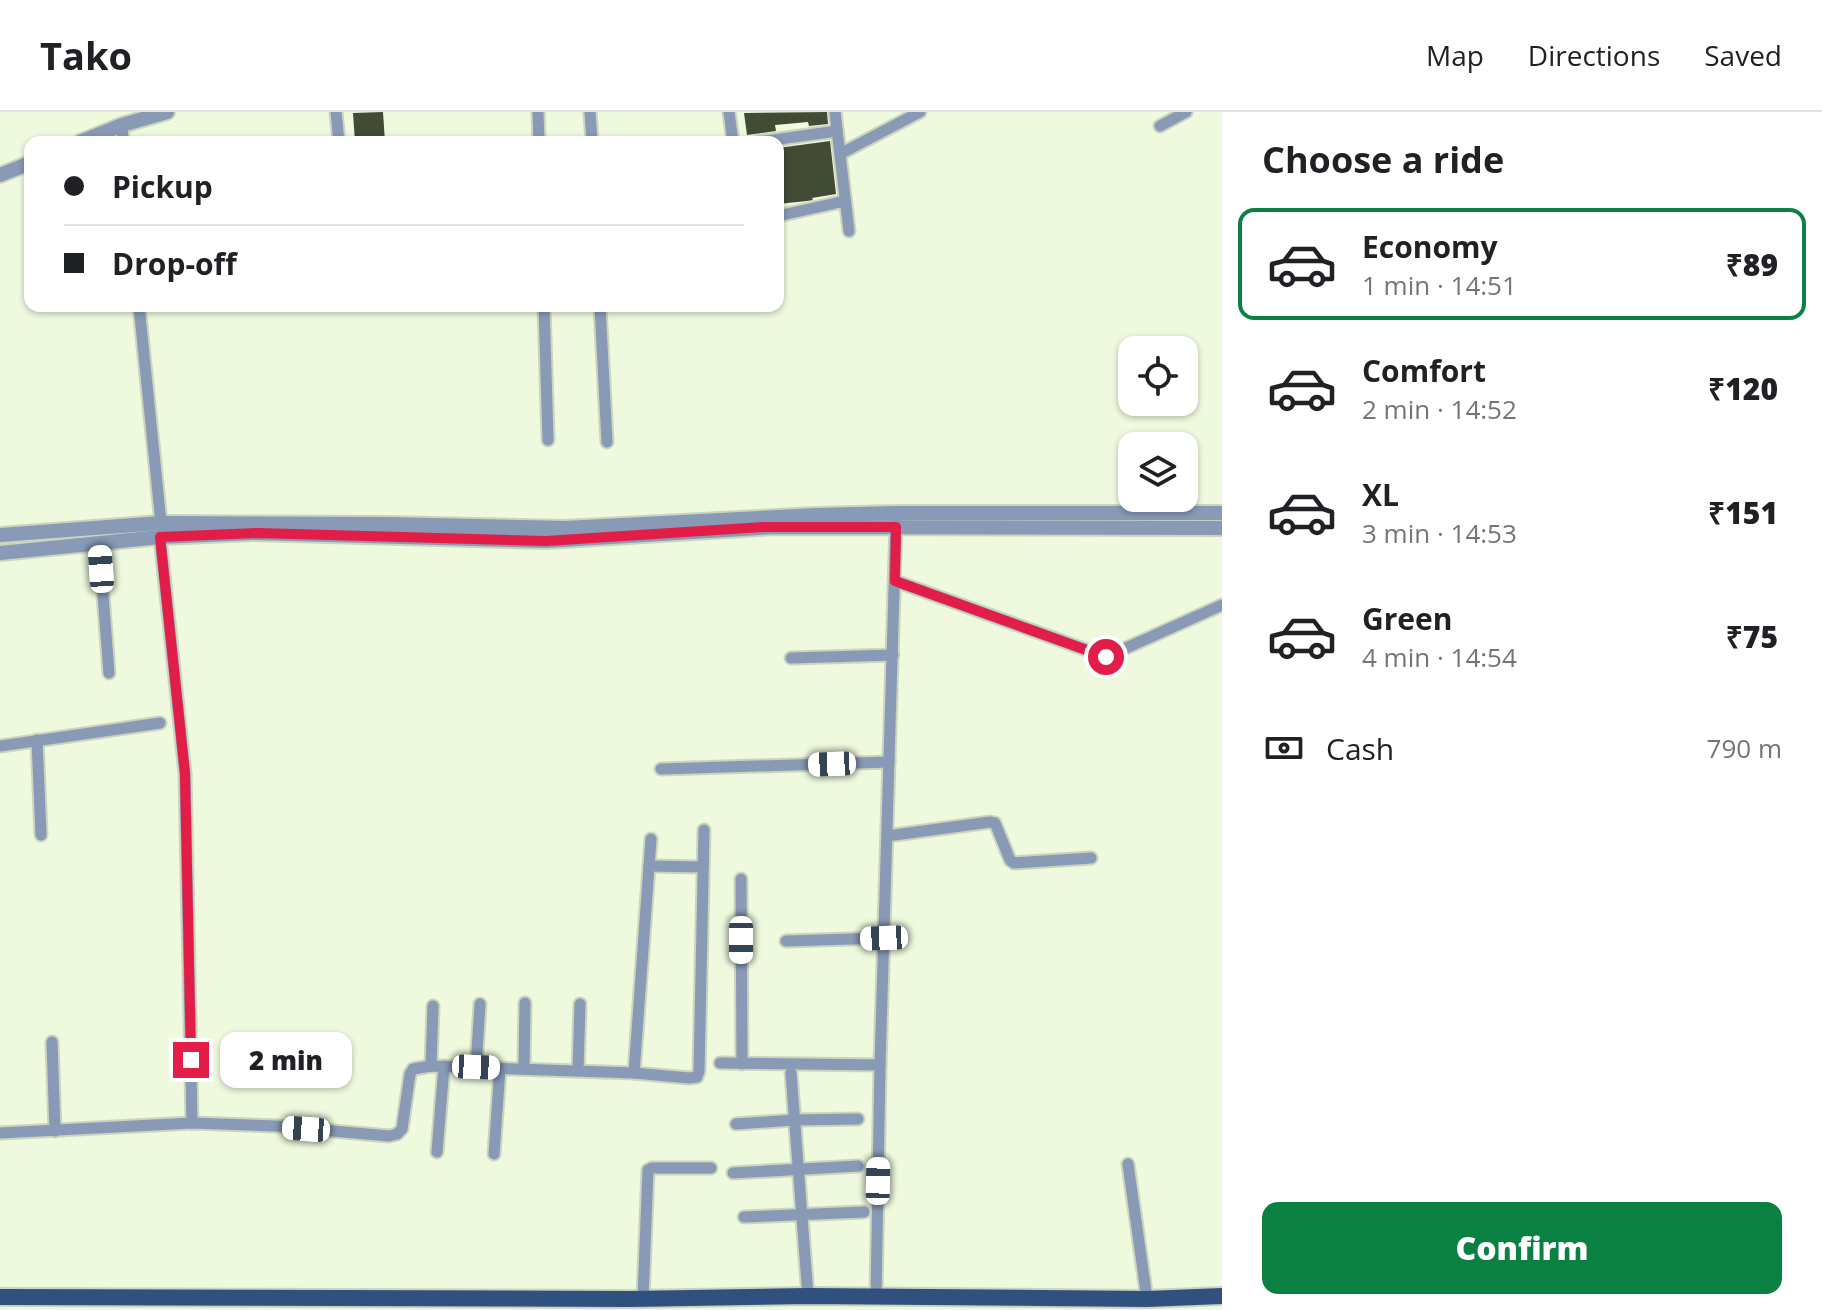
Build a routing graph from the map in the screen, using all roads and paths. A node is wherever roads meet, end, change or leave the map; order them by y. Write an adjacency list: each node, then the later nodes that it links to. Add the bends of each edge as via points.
1 (167, 112): 10 (street)
2 (336, 112): 16 (street)
3 (538, 112): 17 (street)
4 (590, 112): 18 (street)
5 (729, 112): 19 (street)
6 (835, 112): 13 (street)
7 (892, 112): 11 (street)
8 (920, 112): 11 (street)
9 (1186, 112): 12 (street)
10 (122, 125): 14 (street); 15 (street)
11 (894, 125): 21 (street)
12 (1160, 126)
13 (837, 131): 20 (street); 21 (street)
14 (95, 136)
15 (123, 136)
16 (338, 136)
17 (539, 136)
18 (592, 136)
19 (732, 136)
20 (784, 138)
21 (840, 154): 24 (street)
22 (24, 165): 23 (street)
23 (0, 175)
24 (845, 201): 25 (street); 26 (street)
25 (784, 215)
26 (849, 231)
27 (140, 312): 35 (street)
28 (544, 312): 30 (street)
29 (600, 312): 31 (street)
30 (548, 440)
31 (607, 442)
32 (1222, 513): 33 (street)
33 (896, 520): 34 (street); 35 (street); 39 (street)
34 (1222, 528)
35 (160, 530): 36 (street); 37 (street); 77 (street, via 185,774)
36 (0, 535)
37 (99, 543): 38 (street); 43 (street)
38 (0, 553)
39 (895, 581): 40 (street, via 1106,657); 41 (street)
40 (1222, 605)
41 (893, 655): 42 (street); 47 (street)
42 (791, 658)
43 (109, 673)
44 (160, 723): 45 (street)
45 (37, 740): 46 (street); 50 (street)
46 (0, 746)
47 (889, 762): 48 (street); 51 (street)
48 (661, 769)
49 (704, 830): 55 (street)
50 (41, 835)
51 (887, 836): 53 (street, via 990,822 999,829 1014,863); 57 (street)
52 (651, 839): 54 (street)
53 (1091, 858)
54 (649, 866): 55 (street); 73 (street)
55 (703, 867): 73 (street, via 697,1077)
56 (741, 879): 65 (street)
57 (884, 938): 58 (street); 66 (street)
58 (786, 941)
59 (525, 1003): 71 (street)
60 (480, 1004): 69 (street)
61 (580, 1004): 72 (street)
62 (433, 1006): 67 (street)
63 (52, 1042): 79 (street)
64 (720, 1063): 65 (street)
65 (742, 1064): 66 (street)
66 (880, 1065): 94 (street)
67 (431, 1066): 68 (street); 77 (street, via 410,1074 402,1129 389,1136)
68 (444, 1066): 69 (street); 81 (street)
69 (476, 1067): 70 (street)
70 (500, 1068): 71 (street); 82 (street)
71 (524, 1069): 72 (street)
72 (578, 1071): 73 (street)
73 (634, 1073)
74 (791, 1073): 76 (street)
75 (858, 1119): 76 (street)
76 (794, 1120): 78 (street); 86 (street)
77 (192, 1123): 79 (street)
78 (736, 1124)
79 (55, 1131): 80 (street)
80 (0, 1133)
81 (437, 1152)
82 (494, 1154)
83 (1128, 1164): 96 (street)
84 (858, 1166): 86 (street)
85 (711, 1168): 95 (street, via 648,1170)
86 (798, 1170): 87 (street); 89 (street)
87 (733, 1173)
88 (864, 1212): 89 (street)
89 (802, 1216): 90 (street); 91 (street)
90 (744, 1217)
91 (808, 1296): 94 (main road); 95 (main road)
92 (1222, 1296): 96 (main road)
93 (0, 1297): 97 (main road)
94 (876, 1297): 96 (main road)
95 (643, 1298): 97 (main road)
96 (1147, 1299)
97 (263, 1304)

